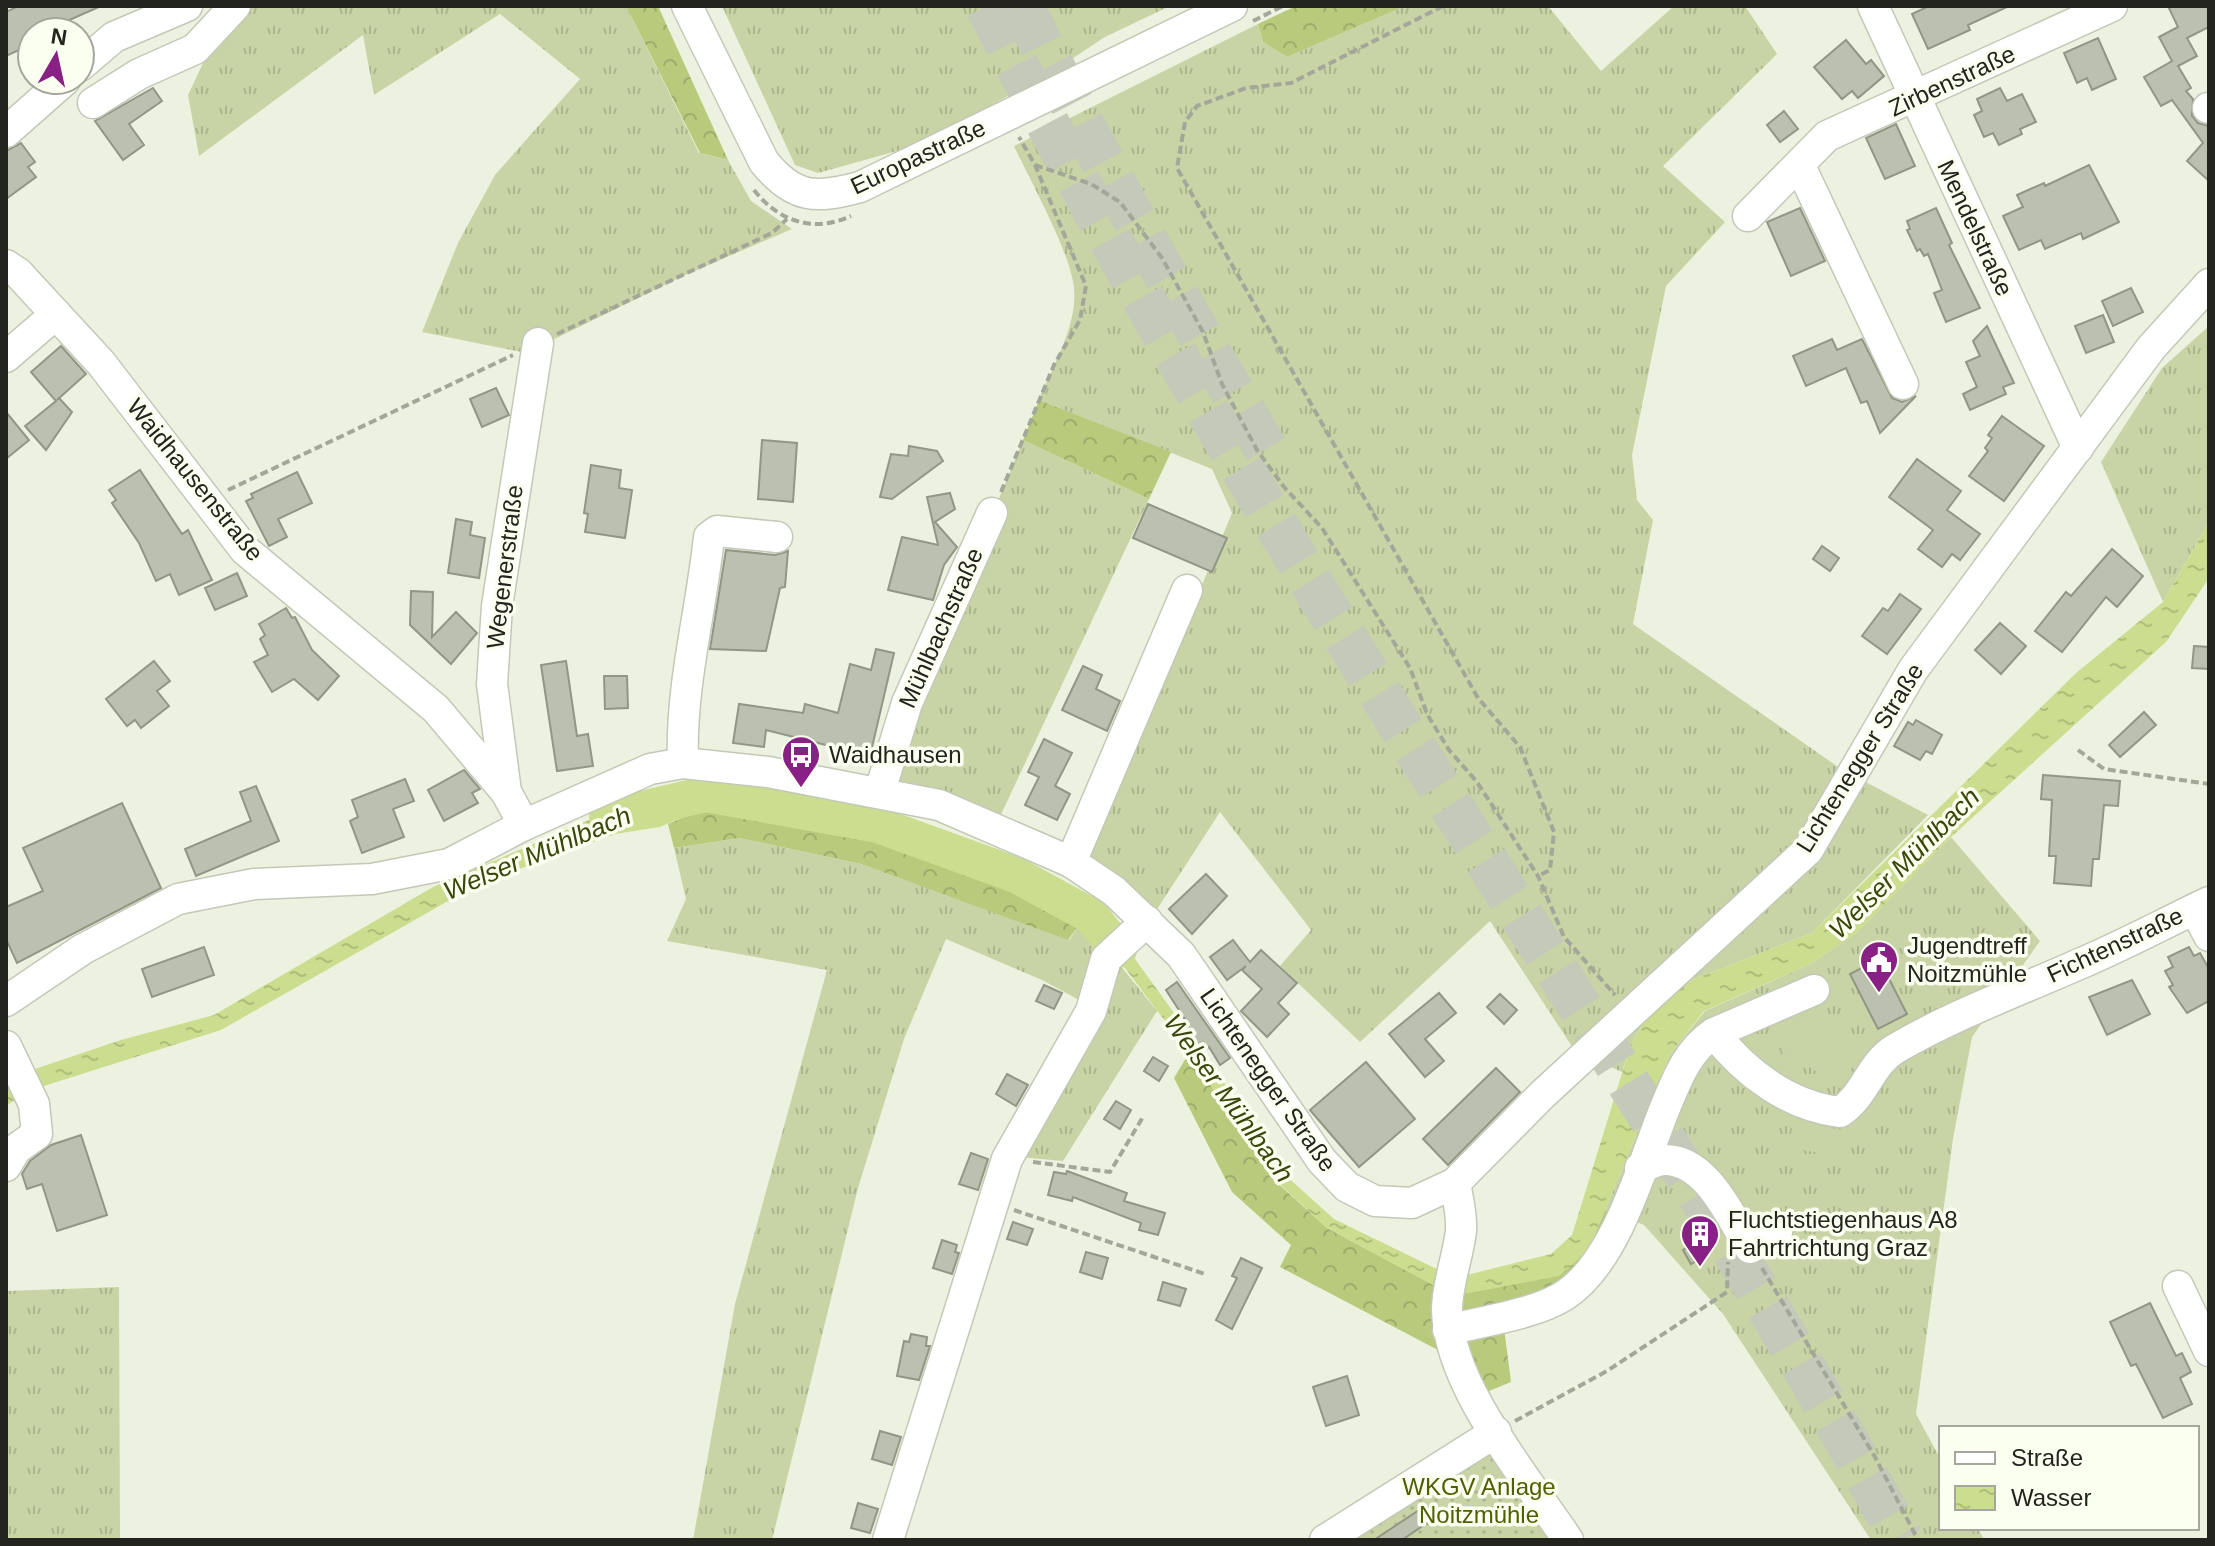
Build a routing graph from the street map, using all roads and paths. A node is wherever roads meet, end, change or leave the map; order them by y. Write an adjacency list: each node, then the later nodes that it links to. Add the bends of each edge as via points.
1 (187, 6): 8 (street)
2 (235, 6): 12 (street, via 195,49 139,74)
3 (687, 6): 4 (street, Europastraße, via 764,162 780,181 801,193 830,195 860,187)
4 (1232, 6)
5 (1443, 6): 39 (path, via 1291,83 1246,88 1197,106 1185,122 1177,168 1478,698 1520,747 1554,832 1550,870)
6 (1873, 6): 11 (street, Mendelstraße)
7 (2112, 6): 11 (street, Zirbenstraße)
8 (127, 18): 9 (street)
9 (96, 52)
10 (47, 96): 14 (street)
11 (1915, 99): 16 (street, Zirbenstraße, via 1827,136); 27 (street, Mendelstraße)
12 (93, 103)
13 (1029, 131): 15 (path, via 1016,138)
14 (6, 132)
15 (1035, 165): 29 (path, via 1086,286 1080,320 1054,365); 39 (path, via 1091,184 1120,202 1162,258 1257,450 1322,528 1410,668 1427,714 1449,750 1477,782)
16 (1800, 166): 19 (street, Zirbenstraße); 26 (street)
17 (750, 186): 20 (path)
18 (861, 211): 20 (path, via 831,224)
19 (1748, 216)
20 (787, 219): 24 (path, via 772,233)
21 (6, 265): 23 (street, Waidhausenstraße)
22 (2209, 284): 27 (street, Lichtenegger Straße, via 2151,348)
23 (56, 314): 25 (street); 28 (street, Waidhausenstraße, via 101,363)
24 (538, 343): 28 (path); 36 (street, Wegenerstraße, via 496,622 492,684)
25 (6, 357)
26 (1903, 384)
27 (2078, 448): 45 (street, Lichtenegger Straße, via 1913,670 1808,850)
28 (207, 500): 36 (street, Waidhausenstraße, via 245,550 436,709)
29 (992, 513): 35 (street, Mühlbachstraße, via 907,703)
30 (777, 537): 33 (street, via 717,531 709,537 685,692)
31 (1187, 590): 38 (street)
32 (2078, 750): 34 (path, via 2104,769)
33 (683, 763): 35 (street, Lichtenegger Straße); 37 (street, Lichtenegger Straße, via 650,769)
34 (2209, 784)
35 (880, 791): 38 (street, Lichtenegger Straße, via 939,805)
36 (506, 792): 37 (street, Waidhausenstraße)
37 (524, 825): 44 (street, Lichtenegger Straße, via 449,864 372,879 254,884 178,899 83,949)
38 (1071, 862): 41 (street, Lichtenegger Straße, via 1114,891)
39 (1538, 876): 45 (path, via 1564,937)
40 (2202, 905): 42 (street); 46 (street, Fichtenstraße, via 1986,1002 1892,1051 1855,1103 1840,1112 1820,1110 1754,1077)
41 (1139, 928): 49 (street, via 1106,959 1091,1011); 52 (street, Lichtenegger Straße, via 1181,955 1322,1161 1347,1187 1375,1201 1412,1203)
42 (2209, 936)
43 (1814, 990): 46 (street)
44 (6, 1001)
45 (1631, 1013): 52 (street, Lichtenegger Straße)
46 (1714, 1033): 51 (street, via 1697,1045 1679,1074)
47 (6, 1046): 50 (street, via 34,1104 37,1134 16,1149)
48 (1143, 1117): 49 (path, via 1110,1172)
49 (1007, 1159): 53 (street)
50 (6, 1166)
51 (1640, 1168): 55 (street, via 1663,1160 1686,1165 1707,1182); 58 (street, via 1595,1268 1565,1295 1511,1314)
52 (1455, 1183): 58 (street, via 1460,1234)
53 (993, 1202): 56 (path); 61 (street)
54 (1777, 1232): 55 (street)
55 (1739, 1255): 60 (path, via 1727,1292 1607,1371); 64 (path, via 1875,1457)
56 (1205, 1274)
57 (2178, 1286): 59 (street)
58 (1448, 1318): 60 (street, via 1454,1358)
59 (2209, 1351)
60 (1496, 1432): 62 (street); 63 (street)
61 (888, 1540)
62 (1325, 1540)
63 (1568, 1540)
64 (1918, 1540)

